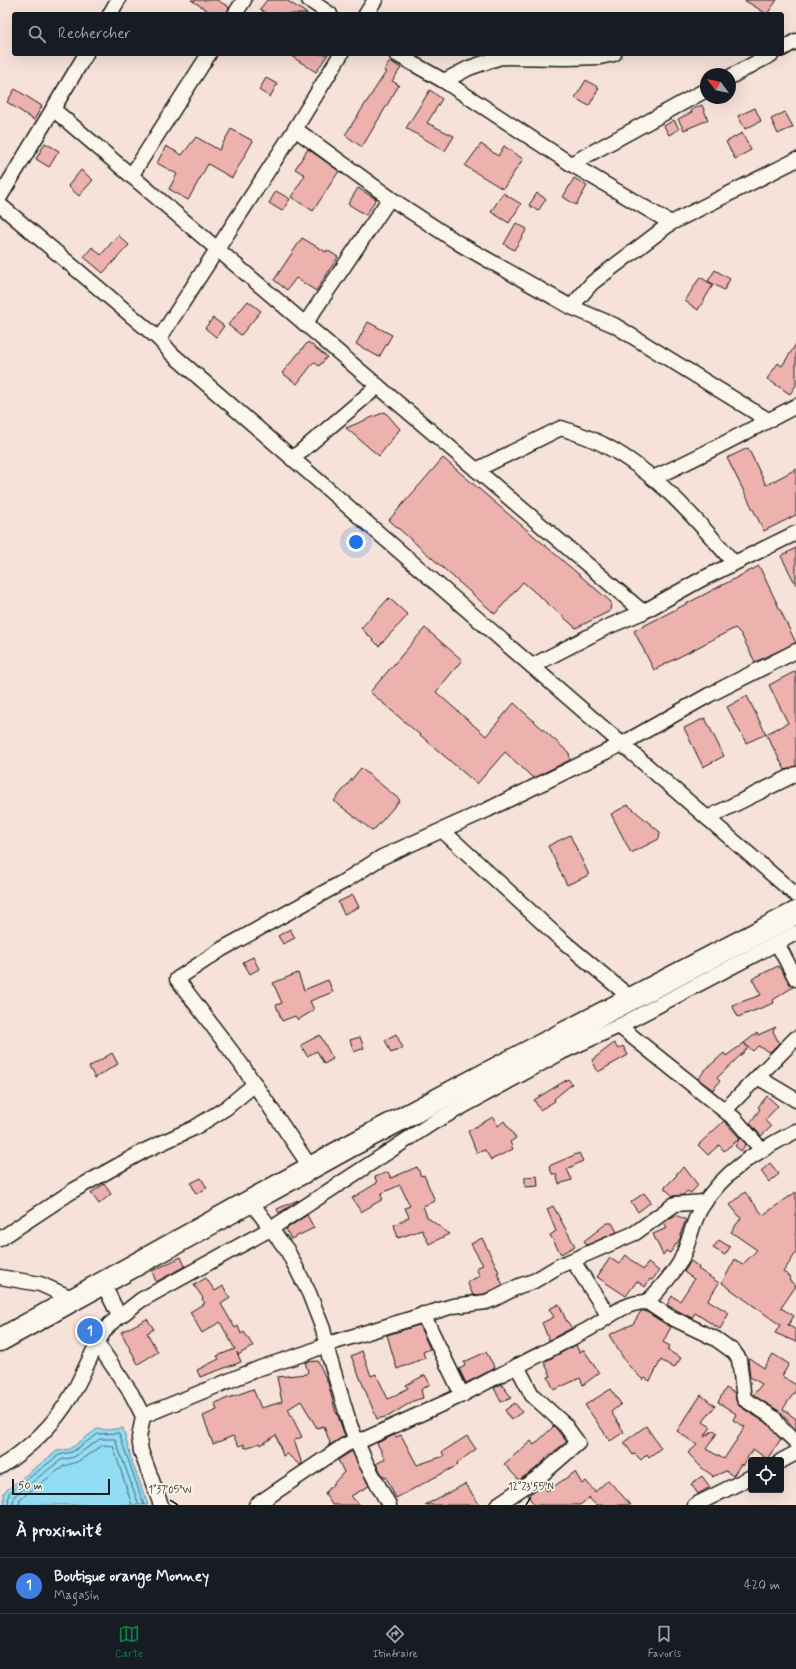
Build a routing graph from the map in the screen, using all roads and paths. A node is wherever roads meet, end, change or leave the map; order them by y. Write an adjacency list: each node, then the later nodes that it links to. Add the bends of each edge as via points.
1 (244, 0): 4 (street)
2 (309, 0): 5 (street)
3 (375, 0): 6 (street)
4 (236, 12)
5 (327, 12)
6 (367, 12)
7 (796, 41): 8 (street)
8 (784, 48)
9 (85, 56): 18 (street)
10 (208, 56): 22 (street)
11 (340, 56): 19 (street)
12 (399, 56): 16 (street)
13 (605, 56): 16 (street, via 501,57 469,68)
14 (768, 56): 15 (street)
15 (736, 74)
16 (444, 82): 21 (street)
17 (700, 93): 21 (street)
18 (53, 109): 22 (street); 23 (street)
19 (295, 129): 24 (street); 27 (street)
20 (796, 160): 26 (street)
21 (571, 164): 26 (street)
22 (131, 176): 27 (street)
23 (0, 197)
24 (390, 198): 28 (street, via 460,244); 29 (street)
25 (0, 205): 30 (street)
26 (671, 222): 28 (street, via 592,283)
27 (217, 249): 29 (street); 30 (street)
28 (571, 307): 33 (street, via 614,325)
29 (305, 324): 31 (street)
30 (159, 339): 34 (street, via 172,354)
31 (378, 386): 34 (street); 35 (street)
32 (796, 406): 33 (street)
33 (768, 420): 36 (street, via 704,455)
34 (292, 458): 41 (street)
35 (476, 470): 36 (street, via 561,428 608,447); 39 (street)
36 (653, 478): 38 (street)
37 (796, 533): 38 (street)
38 (734, 563): 39 (street)
39 (643, 612): 41 (street, via 605,628)
40 (796, 651): 42 (street, via 709,694)
41 (532, 666): 42 (street)
42 (622, 744): 44 (street); 45 (street)
43 (796, 774): 44 (street)
44 (707, 818): 46 (street)
45 (443, 830): 51 (street, via 557,936); 55 (street, via 382,857 336,886 222,949 177,979)
46 (796, 895)
47 (796, 913): 51 (main road)
48 (796, 933): 49 (street)
49 (777, 943): 50 (street); 52 (street)
50 (796, 979)
51 (632, 999): 60 (main road)
52 (620, 1026): 57 (street); 63 (street, via 562,1052 434,1122)
53 (796, 1038): 54 (street)
54 (759, 1078): 56 (street); 57 (street)
55 (255, 1084): 60 (street); 64 (street, via 226,1108 194,1128 144,1151 74,1190)
56 (796, 1100)
57 (725, 1110): 59 (street)
58 (796, 1130): 59 (street)
59 (761, 1149): 62 (street, via 731,1172)
60 (311, 1168): 61 (main road)
61 (251, 1202): 63 (street); 67 (main road)
62 (705, 1202): 65 (street, via 675,1204 635,1233); 69 (street, via 695,1220 680,1262)
63 (272, 1228): 72 (street, via 152,1294); 75 (street, via 288,1250 303,1280)
64 (0, 1239)
65 (572, 1261): 70 (street, via 486,1302 453,1306); 71 (street)
66 (0, 1277): 68 (street, via 40,1284)
67 (102, 1283): 68 (main road); 72 (street)
68 (74, 1299): 73 (main road)
69 (647, 1302): 71 (street, via 632,1304); 80 (street, via 668,1316 716,1339 734,1352 739,1358 744,1399 774,1418)
70 (423, 1314): 75 (street); 77 (street)
71 (608, 1315): 76 (street, via 589,1328)
72 (119, 1316): 74 (street)
73 (0, 1340)
74 (97, 1343): 78 (street, via 131,1393); 83 (street, via 72,1395 57,1417 35,1440)
75 (328, 1344): 78 (street, via 260,1368); 79 (street, via 331,1363)
76 (517, 1366): 77 (street); 88 (street, via 532,1395 565,1426 578,1443 539,1478)
77 (462, 1395): 79 (street, via 364,1439)
78 (143, 1416): 85 (street, via 139,1438)
79 (356, 1440): 86 (street, via 309,1468); 87 (street)
80 (796, 1442)
81 (796, 1453): 82 (street)
82 (784, 1459)
83 (0, 1467)
84 (748, 1478): 89 (street)
85 (161, 1505)
86 (256, 1505)
87 (389, 1505)
88 (497, 1505)
89 (695, 1505)

